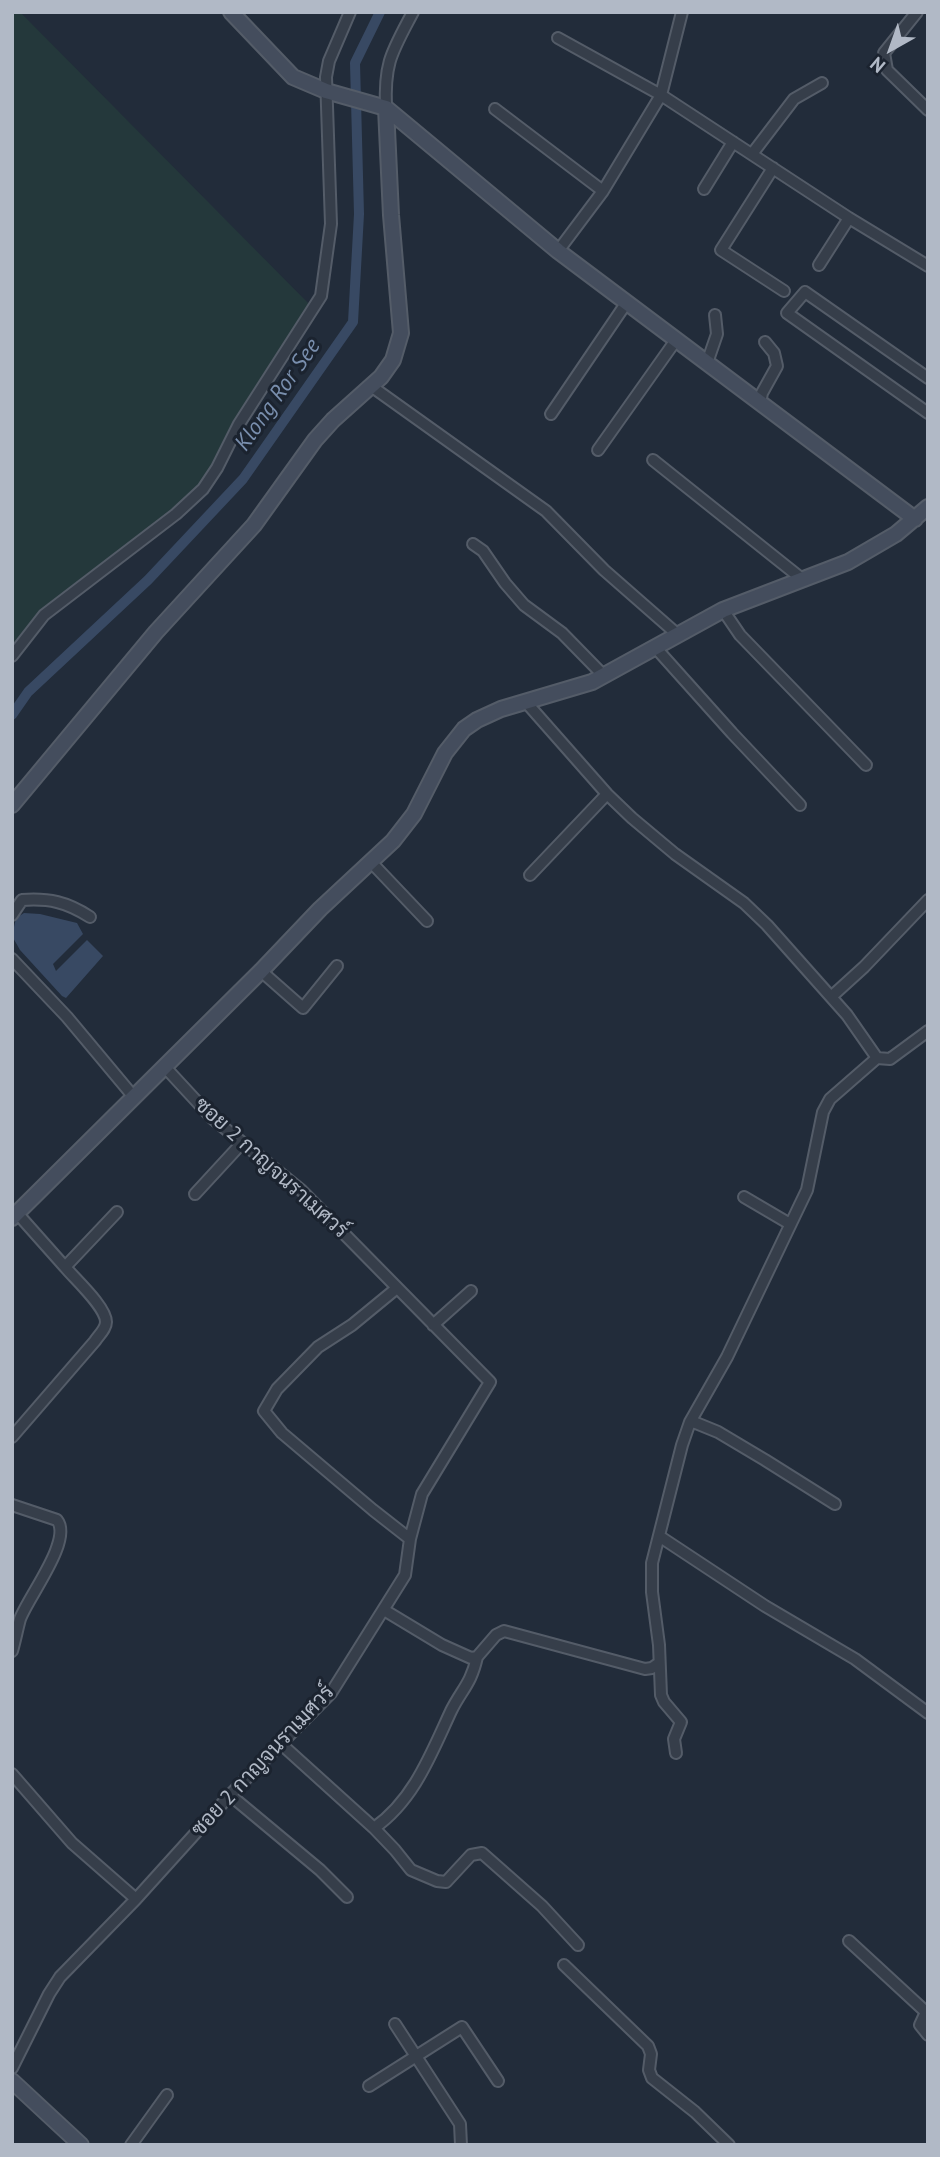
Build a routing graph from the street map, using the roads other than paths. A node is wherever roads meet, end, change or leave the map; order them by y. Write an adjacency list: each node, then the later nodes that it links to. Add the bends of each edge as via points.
1 (231, 12): 8 (street, via 293,77)
2 (350, 12): 8 (street, via 330,61)
3 (413, 12): 11 (street, via 390,56)
4 (682, 12): 9 (street)
5 (917, 12): 10 (street, via 884,53 887,70)
6 (558, 38): 9 (street)
7 (822, 83): 14 (street, via 794,99)
8 (329, 92): 11 (street); 42 (street, via 331,224 321,296 203,489 44,615)
9 (661, 95): 13 (street); 17 (street)
10 (926, 103)
11 (383, 107): 19 (street); 29 (street, via 401,333 393,360)
12 (495, 110): 17 (street)
13 (733, 142): 14 (street); 16 (street)
14 (752, 154): 15 (street)
15 (773, 168): 18 (street); 22 (street, via 721,250)
16 (704, 189)
17 (603, 191): 19 (street)
18 (849, 218): 20 (street); 21 (street)
19 (558, 251): 23 (street)
20 (818, 265)
21 (928, 266)
22 (784, 291)
23 (627, 302): 25 (street); 32 (street)
24 (715, 315): 27 (street, via 717,334)
25 (676, 340): 27 (street); 33 (street)
26 (765, 342): 30 (street, via 777,366)
27 (707, 363): 30 (street)
28 (928, 378): 31 (street, via 805,292 787,313)
29 (371, 386): 40 (street, via 546,511); 47 (street, via 315,440 254,525 156,632)
30 (760, 403): 36 (street)
31 (928, 413)
32 (551, 414)
33 (598, 450)
34 (653, 460): 38 (street)
35 (928, 507): 36 (street)
36 (915, 519): 38 (street, via 857,557)
37 (473, 544): 43 (street, via 484,551 524,605 562,633)
38 (802, 579): 39 (street)
39 (723, 610): 40 (street); 45 (street, via 740,635)
40 (677, 634): 41 (street)
41 (655, 647): 43 (street); 48 (street)
42 (12, 656)
43 (604, 676): 44 (street)
44 (525, 701): 46 (street); 49 (street, via 485,716 459,734 414,814)
45 (866, 765)
46 (607, 794): 50 (street); 58 (street, via 657,839 750,908)
47 (12, 805)
48 (800, 805)
49 (371, 863): 54 (street); 57 (street)
50 (530, 875)
51 (928, 900): 58 (street)
52 (12, 915): 53 (street, via 20,901 41,899 72,905)
53 (90, 917)
54 (427, 921)
55 (12, 959): 62 (street)
56 (337, 966): 57 (street, via 303,1009)
57 (261, 971): 61 (street)
58 (831, 997): 60 (street)
59 (928, 1031): 60 (street, via 890,1059)
60 (877, 1058): 68 (street, via 830,1099 823,1111 807,1190)
61 (164, 1066): 62 (street); 63 (street, ซอย 2 กาญจนราเมศวร์)
62 (133, 1096): 67 (street)
63 (242, 1143): 64 (street); 70 (street, ซอย 2 กาญจนราเมศวร์, via 301,1190)
64 (195, 1194)
65 (744, 1197): 68 (street)
66 (117, 1212): 69 (street)
67 (15, 1215): 69 (street)
68 (790, 1224): 73 (street)
69 (65, 1267): 74 (street, via 100,1308 105,1325)
70 (397, 1288): 72 (street, ซอย 2 กาญจนราเมศวร์); 78 (street, via 318,1346 277,1389 264,1411 282,1433)
71 (471, 1291): 72 (street)
72 (433, 1325): 78 (street, ซอย 2 กาญจนราเมศวร์, via 490,1382 422,1494)
73 (691, 1421): 75 (street); 77 (street)
74 (12, 1437)
75 (835, 1504)
76 (12, 1505): 80 (street, via 57,1520 62,1526 55,1552 21,1618)
77 (659, 1536): 82 (street, via 651,1569); 83 (street, via 855,1659)
78 (410, 1538): 79 (street, ซอย 2 กาญจนราเมศวร์, via 405,1576)
79 (384, 1610): 81 (street, via 442,1645); 84 (street, ซอย 2 กาญจนราเมศวร์, via 331,1693)
80 (12, 1651)
81 (477, 1657): 82 (street, via 504,1631 645,1669); 88 (street, via 470,1682 420,1776 392,1813)
82 (659, 1663): 85 (street, via 662,1699 681,1722 674,1739)
83 (928, 1713)
84 (280, 1743): 87 (street, ซอย 2 กาญจนราเมศวร์); 88 (street)
85 (676, 1753)
86 (12, 1774): 90 (street, via 72,1843)
87 (230, 1795): 89 (street); 90 (street, ซอย 2 กาญจนราเมศวร์)
88 (374, 1828): 92 (street, via 411,1870 439,1881 448,1881 471,1855 482,1853)
89 (346, 1897)
90 (136, 1899): 97 (street, ซอย 2 กาญจนราเมศวร์, via 57,1982)
91 (849, 1941): 95 (street, via 926,2012 920,2025)
92 (579, 1945)
93 (564, 1965): 105 (street, via 648,2046 654,2081)
94 (395, 2024): 96 (street)
95 (928, 2035)
96 (416, 2056): 99 (street, via 462,2027); 100 (street); 104 (street, via 460,2124)
97 (12, 2068)
98 (12, 2081): 102 (street)
99 (498, 2081)
100 (369, 2086)
101 (167, 2095): 103 (street)
102 (81, 2145)
103 (131, 2145)
104 (461, 2145)
105 (729, 2145)

